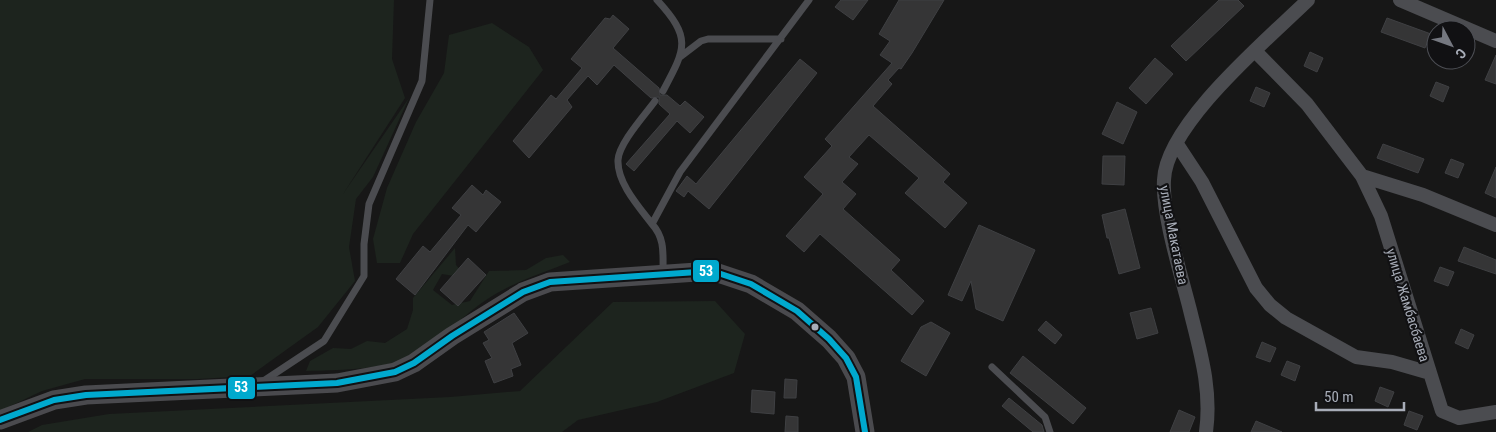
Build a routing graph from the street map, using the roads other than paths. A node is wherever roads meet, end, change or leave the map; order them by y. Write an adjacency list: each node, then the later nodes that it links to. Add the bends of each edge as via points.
1 (430, 0): 19 (lane, via 422,81 369,204 364,276 324,341)
2 (657, 0): 9 (lane, via 678,25 682,42)
3 (808, 0): 6 (lane)
4 (1308, 0): 8 (street, улица Макатаева)
5 (1400, 0): 7 (street)
6 (781, 39): 9 (lane, via 708,39); 14 (lane, via 680,172)
7 (1496, 41)
8 (1255, 51): 12 (street, улица Макатаева, via 1199,108); 13 (street, улица Жамбасбаева, via 1306,104)
9 (680, 57): 10 (lane)
10 (663, 91)
11 (655, 101): 14 (lane, via 624,143 618,160 625,185)
12 (1177, 144): 18 (street, via 1202,182 1256,288 1270,305 1286,318 1356,357 1392,362); 24 (street, улица Макатаева, via 1168,160 1164,198 1208,382)
13 (1362, 176): 15 (street, via 1423,195); 18 (street, улица Жамбасбаева, via 1381,216)
14 (652, 224): 16 (lane, via 660,232 663,242)
15 (1496, 226)
16 (663, 273): 19 (main road, via 550,282 523,292 395,372 337,383); 22 (main road, via 712,271 751,284 797,311 846,358 857,383)
17 (992, 367): 23 (lane, via 1045,417)
18 (1430, 373): 20 (street, улица Жамбасбаева, via 1442,411 1458,418)
19 (253, 387): 21 (main road, via 86,394 54,400)
20 (1496, 412)
21 (0, 420)
22 (865, 432)
23 (1050, 432)
24 (1206, 432)

